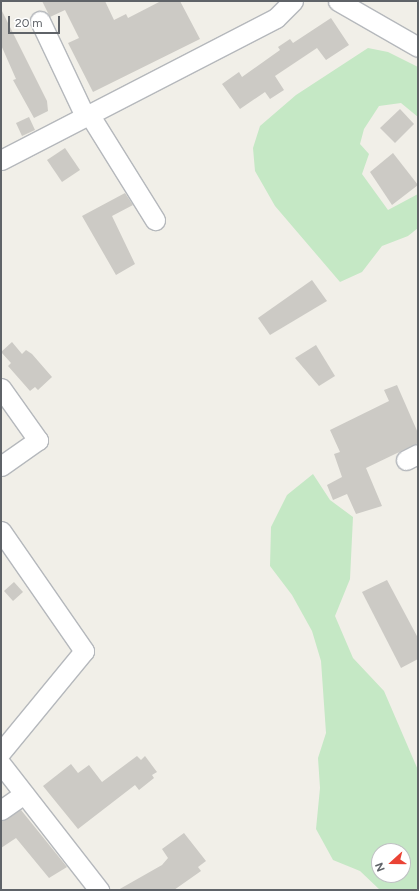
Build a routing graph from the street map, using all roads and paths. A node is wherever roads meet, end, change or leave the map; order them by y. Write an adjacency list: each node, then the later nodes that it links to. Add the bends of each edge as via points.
1 (293, 1): 5 (street, via 276,18)
2 (338, 1): 4 (street)
3 (40, 21): 5 (street)
4 (418, 46)
5 (87, 115): 6 (street); 7 (street)
6 (1, 160)
7 (155, 220)
8 (1, 388): 9 (street, via 38,440)
9 (1, 466)
10 (1, 531): 11 (street, via 84,651)
11 (1, 752)
12 (1, 764): 13 (street)
13 (24, 794): 14 (street); 15 (street)
14 (1, 810)
15 (98, 890)

